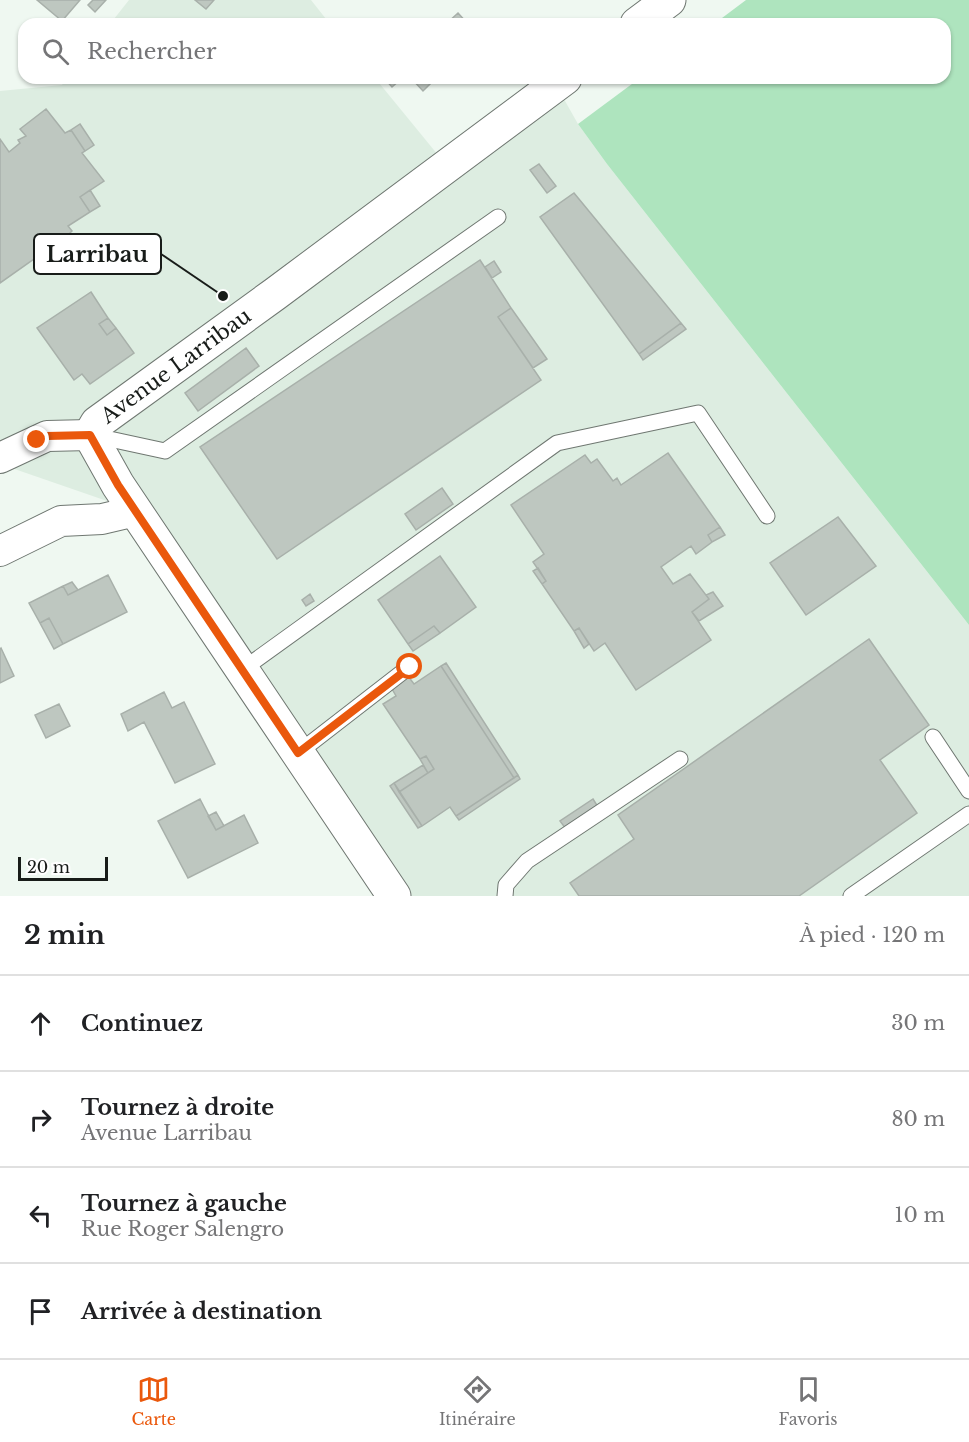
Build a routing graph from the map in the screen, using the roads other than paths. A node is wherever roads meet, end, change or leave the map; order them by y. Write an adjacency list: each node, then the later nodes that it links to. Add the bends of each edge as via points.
1 (669, 0): 2 (street)
2 (645, 18)
3 (557, 84): 5 (street, Avenue Larribau, via 97,423)
4 (498, 217): 5 (lane, via 165,451)
5 (90, 435): 6 (street, via 47,436); 7 (street, Avenue Larribau)
6 (0, 458)
7 (136, 511): 9 (street, via 102,519 61,521); 11 (street, Avenue Larribau)
8 (767, 516): 11 (lane, via 698,412 557,443)
9 (0, 551)
10 (410, 667): 13 (lane)
11 (242, 670): 13 (street, Avenue Larribau)
12 (933, 737): 15 (lane)
13 (298, 753): 17 (street, Avenue Larribau)
14 (680, 759): 18 (lane, via 527,861 506,885)
15 (969, 791)
16 (969, 814): 19 (lane)
17 (394, 896)
18 (505, 896)
19 (850, 896)

